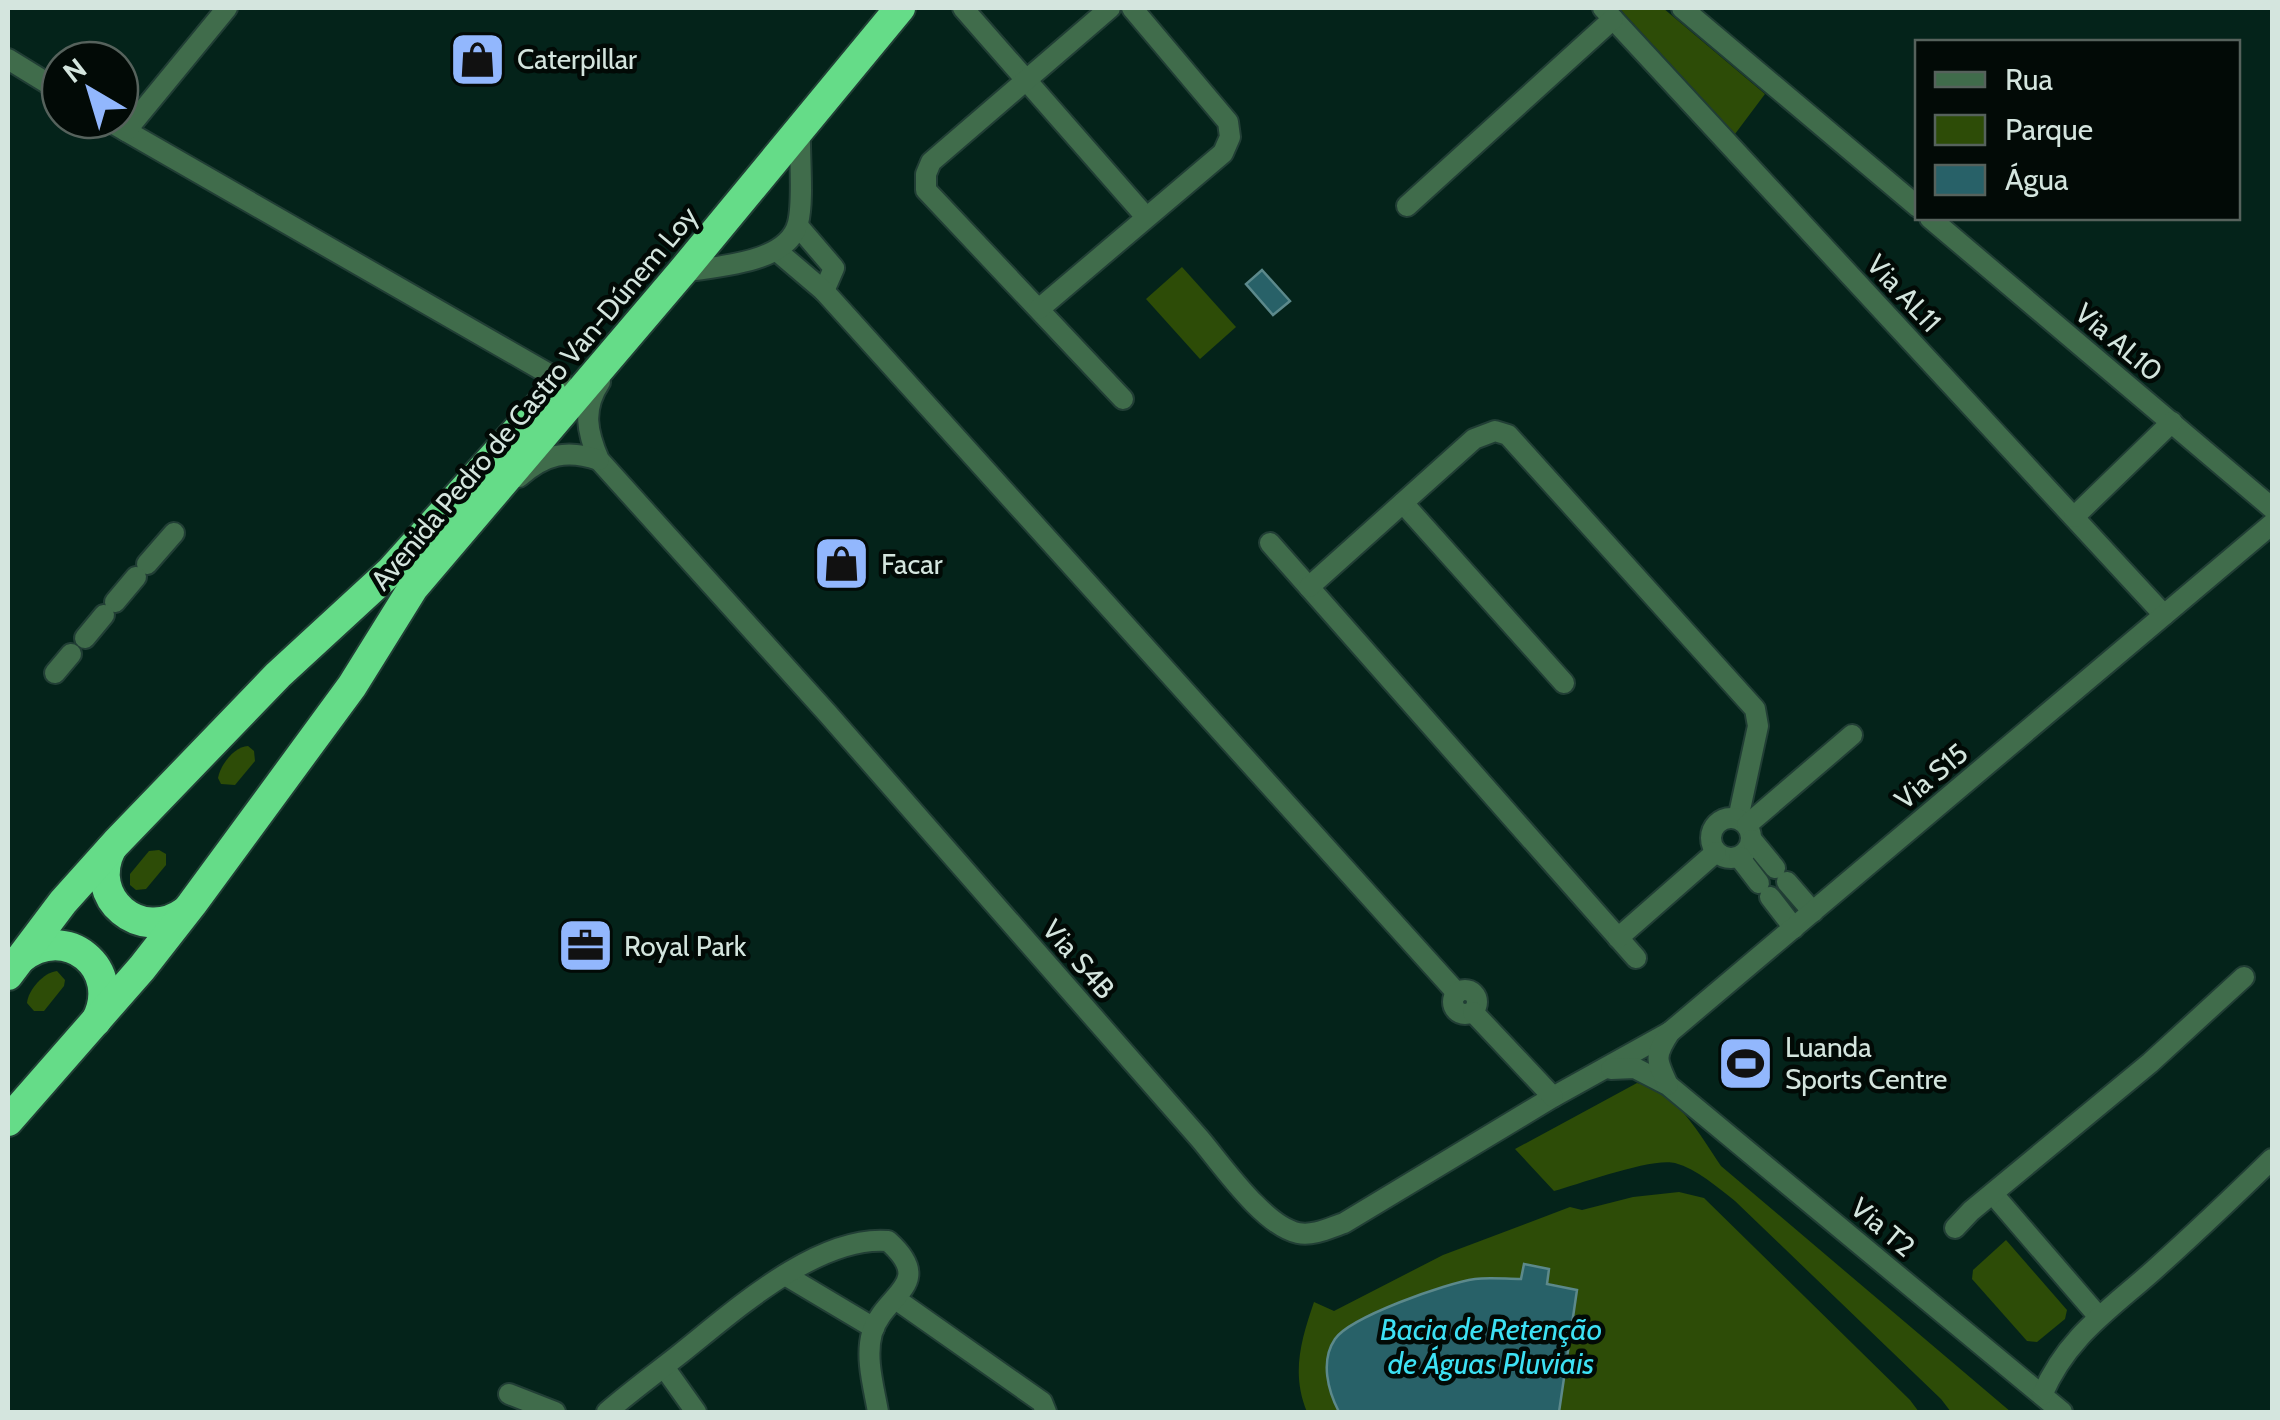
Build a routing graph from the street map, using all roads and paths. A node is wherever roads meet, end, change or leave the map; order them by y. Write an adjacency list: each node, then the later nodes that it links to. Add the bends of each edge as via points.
1 (227, 8): 12 (street)
2 (876, 8): 25 (highway, Avenida Pedro de Castro Van-Dúnem Loy)
3 (900, 8): 13 (highway, Avenida Pedro de Castro Van-Dúnem Loy)
4 (963, 8): 10 (street)
5 (1110, 8): 10 (street)
6 (1132, 8): 17 (street, via 1228,122 1230,138 1223,153)
7 (1682, 8): 15 (street)
8 (1608, 13): 16 (street); 32 (street, Via AL11)
9 (8, 60): 11 (street)
10 (1026, 77): 17 (street); 23 (street, via 931,162 926,190)
11 (40, 79)
12 (140, 100)
13 (800, 128): 19 (street); 21 (highway, Avenida Pedro de Castro Van-Dúnem Loy)
14 (140, 140): 25 (street)
15 (1915, 204)
16 (1406, 206)
17 (1146, 217): 23 (street)
18 (1932, 220): 27 (street, Via AL10)
19 (798, 226): 20 (street); 22 (street, via 834,268)
20 (776, 250): 21 (street, via 758,260); 22 (street)
21 (682, 272): 24 (highway, Avenida Pedro de Castro Van-Dúnem Loy)
22 (824, 291): 56 (street, via 1457,993 1474,994 1473,1012)
23 (1039, 309): 26 (street)
24 (644, 317): 28 (street, via 591,395 588,427); 31 (highway, Avenida Pedro de Castro Van-Dúnem Loy)
25 (561, 381): 42 (highway, Avenida Pedro de Castro Van-Dúnem Loy, via 391,571)
26 (1122, 399)
27 (2172, 422): 30 (street, Via AL10); 32 (street)
28 (600, 460): 31 (street, via 565,452 548,457); 56 (street, Via S4B, via 1284,1228 1314,1234 1344,1223)
29 (1402, 503): 36 (street); 39 (street); 41 (street, via 1480,434 1496,431 1514,439 1755,709)
30 (2272, 508)
31 (477, 514): 45 (highway, Avenida Pedro de Castro Van-Dúnem Loy, via 413,588 352,686)
32 (2074, 517): 37 (street, Via AL11)
33 (2272, 524): 37 (street, Via S15)
34 (174, 533): 38 (street)
35 (1270, 543): 36 (street)
36 (1309, 586): 48 (street)
37 (2164, 615): 46 (street, Via S15)
38 (55, 673)
39 (1564, 682)
40 (1852, 735): 41 (street)
41 (1744, 836): 43 (street, via 1729,859); 43 (street, via 1727,818 1714,827); 44 (street)
42 (116, 842): 45 (highway, via 104,873 120,910 158,924); 50 (highway, Avenida Pedro de Castro Van-Dúnem Loy)
43 (1716, 852): 48 (street)
44 (1773, 883): 46 (street); 47 (street)
45 (192, 904): 52 (highway, Avenida Pedro de Castro Van-Dúnem Loy)
46 (1812, 912): 47 (street, Via S15)
47 (1794, 928): 53 (street, Via S15)
48 (1618, 938): 49 (street)
49 (1636, 958)
50 (13, 968): 52 (highway, via 46,946 84,954 104,986)
51 (2244, 977): 59 (street)
52 (94, 1024): 57 (highway, Avenida Pedro de Castro Van-Dúnem Loy)
53 (1670, 1032): 54 (street, Via S4B); 55 (street, via 1657,1062)
54 (1594, 1074): 55 (street, Via S4B, via 1635,1068); 56 (street, Via S4B)
55 (1668, 1085): 67 (street, Via T2)
56 (1553, 1097)
57 (8, 1121)
58 (2272, 1159): 63 (street)
59 (1993, 1194): 60 (street); 63 (street)
60 (1956, 1228)
61 (785, 1275): 62 (street, via 846,1245 888,1241 908,1264); 64 (street); 65 (street)
62 (896, 1300): 64 (street); 72 (street, via 1042,1402)
63 (2099, 1317): 67 (street, via 2071,1344)
64 (874, 1328): 71 (street)
65 (664, 1367): 69 (street); 70 (street)
66 (509, 1394): 68 (street)
67 (2042, 1396): 73 (street, Via T2)
68 (556, 1412)
69 (608, 1412)
70 (696, 1412)
71 (878, 1412)
72 (1046, 1412)
73 (2062, 1412)

